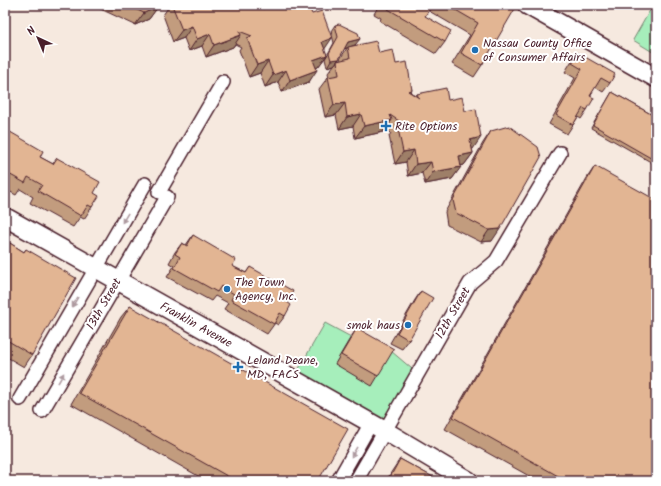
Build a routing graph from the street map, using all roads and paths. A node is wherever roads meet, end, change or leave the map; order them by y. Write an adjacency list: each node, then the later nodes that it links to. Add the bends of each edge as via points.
1 (527, 5): 2 (main road)
2 (656, 78)
3 (223, 82): 8 (street, 13th Street)
4 (560, 153): 11 (street, 12th Street, via 496,261 470,283)
5 (145, 184): 7 (street, one-way to 7)
6 (5, 217): 7 (main road, Franklin Avenue)
7 (95, 268): 8 (main road, Franklin Avenue); 9 (street, one-way to 9)
8 (117, 281): 10 (street, 13th Street, one-way to 8); 11 (main road, Franklin Avenue)
9 (20, 399)
10 (42, 411)
11 (378, 427): 12 (street, 12th Street, one-way to 12); 13 (street, 12th Street); 14 (main road, Franklin Avenue)
12 (338, 481)
13 (356, 481)
14 (469, 481)

